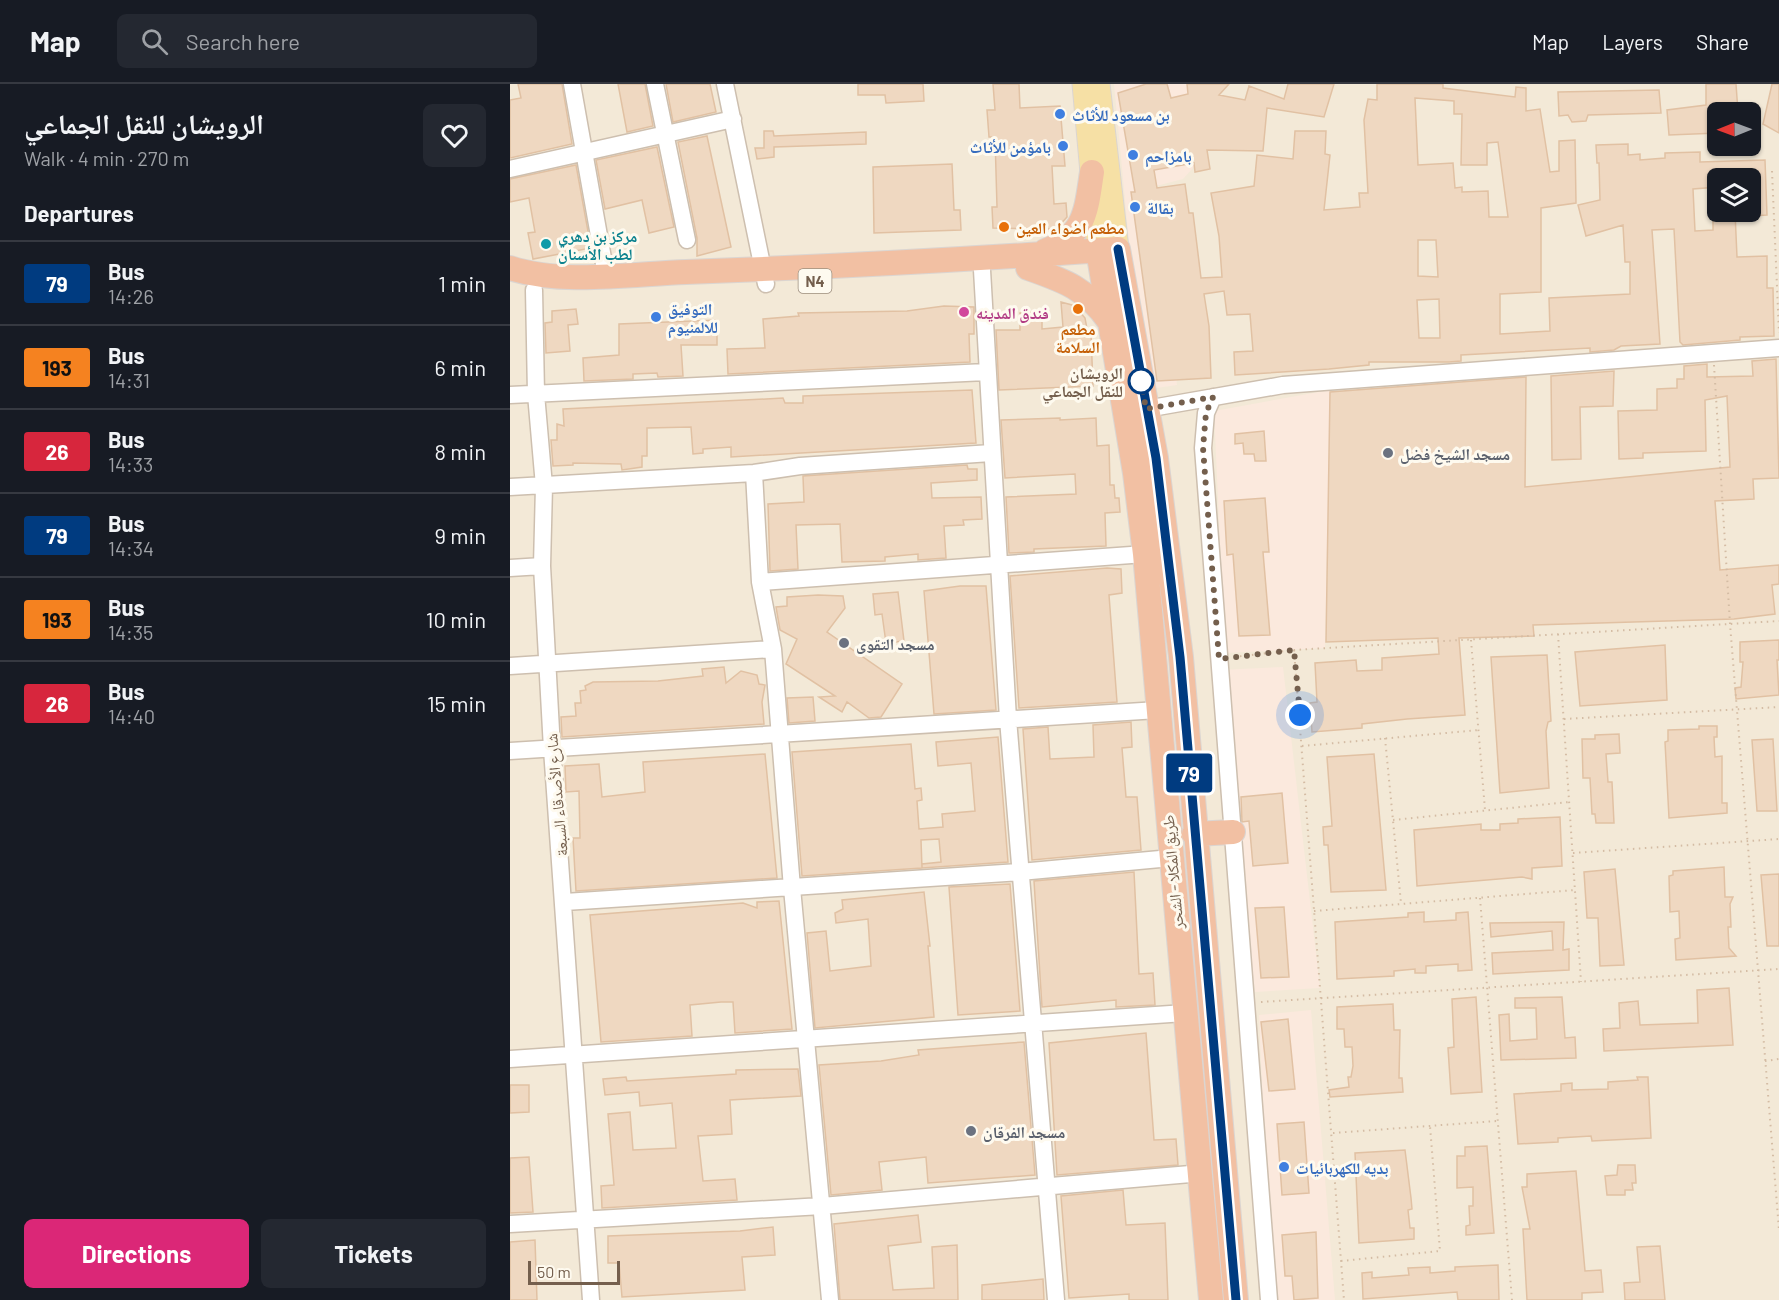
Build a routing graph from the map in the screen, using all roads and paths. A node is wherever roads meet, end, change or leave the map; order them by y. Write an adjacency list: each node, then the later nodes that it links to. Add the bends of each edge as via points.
1 (572, 84): 8 (street)
2 (655, 84): 7 (street)
3 (725, 84): 6 (street)
4 (1083, 84): 11 (main road)
5 (1099, 84): 13 (main road)
6 (733, 119): 7 (street); 18 (street)
7 (665, 134): 8 (street); 12 (street)
8 (585, 152): 9 (street); 17 (street)
9 (510, 169)
10 (1772, 171): 22 (path)
11 (1092, 172): 13 (main road); 14 (highway, via 1080,226 1060,246)
12 (687, 240)
13 (1109, 258): 14 (highway, N4); 21 (highway, طريق المكلا - الشحر); 29 (highway, طريق المكلا - الشحر)
14 (1033, 261): 16 (highway, N4); 18 (highway, N4); 21 (highway, via 1085,293)
15 (510, 268): 17 (highway, N4, via 534,276)
16 (982, 270): 18 (highway, N4); 25 (street)
17 (606, 275): 18 (highway, N4)
18 (764, 277): 20 (highway, N4)
19 (510, 283): 20 (highway, N4)
20 (534, 290): 26 (street, شارع الأصدقاء السبعة)
21 (1112, 326): 34 (highway, طريق المكلا - الشحر)
22 (1779, 333)
23 (1779, 348): 24 (street)
24 (1713, 351): 28 (street, via 1282,385); 40 (path)
25 (986, 372): 26 (street); 30 (street)
26 (536, 394): 27 (street); 32 (street, شارع الأصدقاء السبعة)
27 (510, 395)
28 (1213, 397): 29 (street); 46 (street, via 1206,413 1203,448)
29 (1146, 409): 45 (highway, طريق المكلا - الشحر, via 1156,458)
30 (991, 453): 31 (street, via 800,466); 35 (street)
31 (754, 473): 32 (street); 38 (street)
32 (544, 486): 33 (street); 36 (street, شارع الأصدقاء السبعة)
33 (510, 487)
34 (1145, 554): 35 (street); 47 (highway, طريق المكلا - الشحر)
35 (998, 565): 38 (street); 54 (street)
36 (542, 566): 37 (street); 48 (street, شارع الأصدقاء السبعة)
37 (510, 568)
38 (760, 582): 43 (street)
39 (1779, 621): 40 (path)
40 (1730, 624): 41 (path); 51 (path)
41 (1558, 634): 42 (path); 53 (path)
42 (1470, 639): 44 (path); 55 (path)
43 (773, 650): 48 (street); 56 (street)
44 (1294, 650): 46 (path); 58 (path)
45 (1180, 657): 47 (highway); 65 (highway, طريق المكلا - الشحر)
46 (1219, 659): 64 (street)
47 (1154, 660): 52 (highway, طريق المكلا - الشحر)
48 (547, 664): 49 (street); 59 (street, شارع الأصدقاء السبعة)
49 (510, 666)
50 (1779, 707): 51 (path)
51 (1737, 709): 53 (path); 67 (path)
52 (1158, 710): 54 (street); 69 (highway, طريق المكلا - الشحر)
53 (1564, 719): 61 (path)
54 (1008, 720): 56 (street); 70 (street)
55 (1479, 730): 57 (path); 62 (path)
56 (778, 735): 59 (street); 71 (street)
57 (1385, 738): 58 (path); 63 (path)
58 (1302, 746): 76 (path)
59 (552, 749): 60 (street); 74 (street, شارع الأصدقاء السبعة)
60 (510, 751)
61 (1569, 802): 62 (path); 68 (path)
62 (1485, 810): 63 (path)
63 (1393, 820): 75 (path)
64 (1233, 832): 65 (highway); 82 (street)
65 (1194, 834): 93 (highway, طريق المكلا - الشحر)
66 (1779, 839): 67 (path)
67 (1748, 841): 68 (path); 78 (path)
68 (1573, 853): 72 (path)
69 (1171, 858): 70 (street); 83 (highway, طريق المكلا - الشحر)
70 (1020, 872): 71 (street); 84 (street)
71 (792, 888): 74 (street); 85 (street)
72 (1575, 890): 73 (path); 79 (path)
73 (1480, 898): 75 (path); 80 (path)
74 (564, 902): 86 (street, شارع الأصدقاء السبعة)
75 (1401, 904): 76 (path)
76 (1314, 911): 81 (path)
77 (1779, 969): 78 (path)
78 (1758, 971): 79 (path); 89 (path)
79 (1581, 982): 80 (path)
80 (1487, 988): 81 (path); 90 (path)
81 (1321, 998): 82 (path); 92 (path)
82 (1246, 1002): 106 (street)
83 (1185, 1013): 84 (street); 94 (highway, طريق المكلا - الشحر)
84 (1034, 1022): 85 (street); 95 (street)
85 (806, 1039): 86 (street); 96 (street)
86 (576, 1055): 87 (street); 97 (street, شارع الأصدقاء السبعة)
87 (510, 1059)
88 (1779, 1059): 89 (path)
89 (1765, 1061): 99 (path)
90 (1497, 1121): 91 (path); 108 (path)
91 (1430, 1126): 92 (path); 100 (path, via 1440,1251)
92 (1331, 1133): 100 (path)
93 (1226, 1170): 94 (highway); 105 (highway, طريق المكلا - الشحر)
94 (1202, 1173): 95 (street); 104 (highway, طريق المكلا - الشحر)
95 (1047, 1186): 96 (street); 103 (street)
96 (822, 1206): 97 (street); 102 (street)
97 (586, 1219): 98 (street); 101 (street, شارع الأصدقاء السبعة)
98 (510, 1224)
99 (1779, 1230)
100 (1341, 1261): 107 (path)
101 (591, 1300)
102 (830, 1300)
103 (1056, 1300)
104 (1211, 1300)
105 (1236, 1300)
106 (1269, 1300)
107 (1344, 1300)
108 (1512, 1300)

